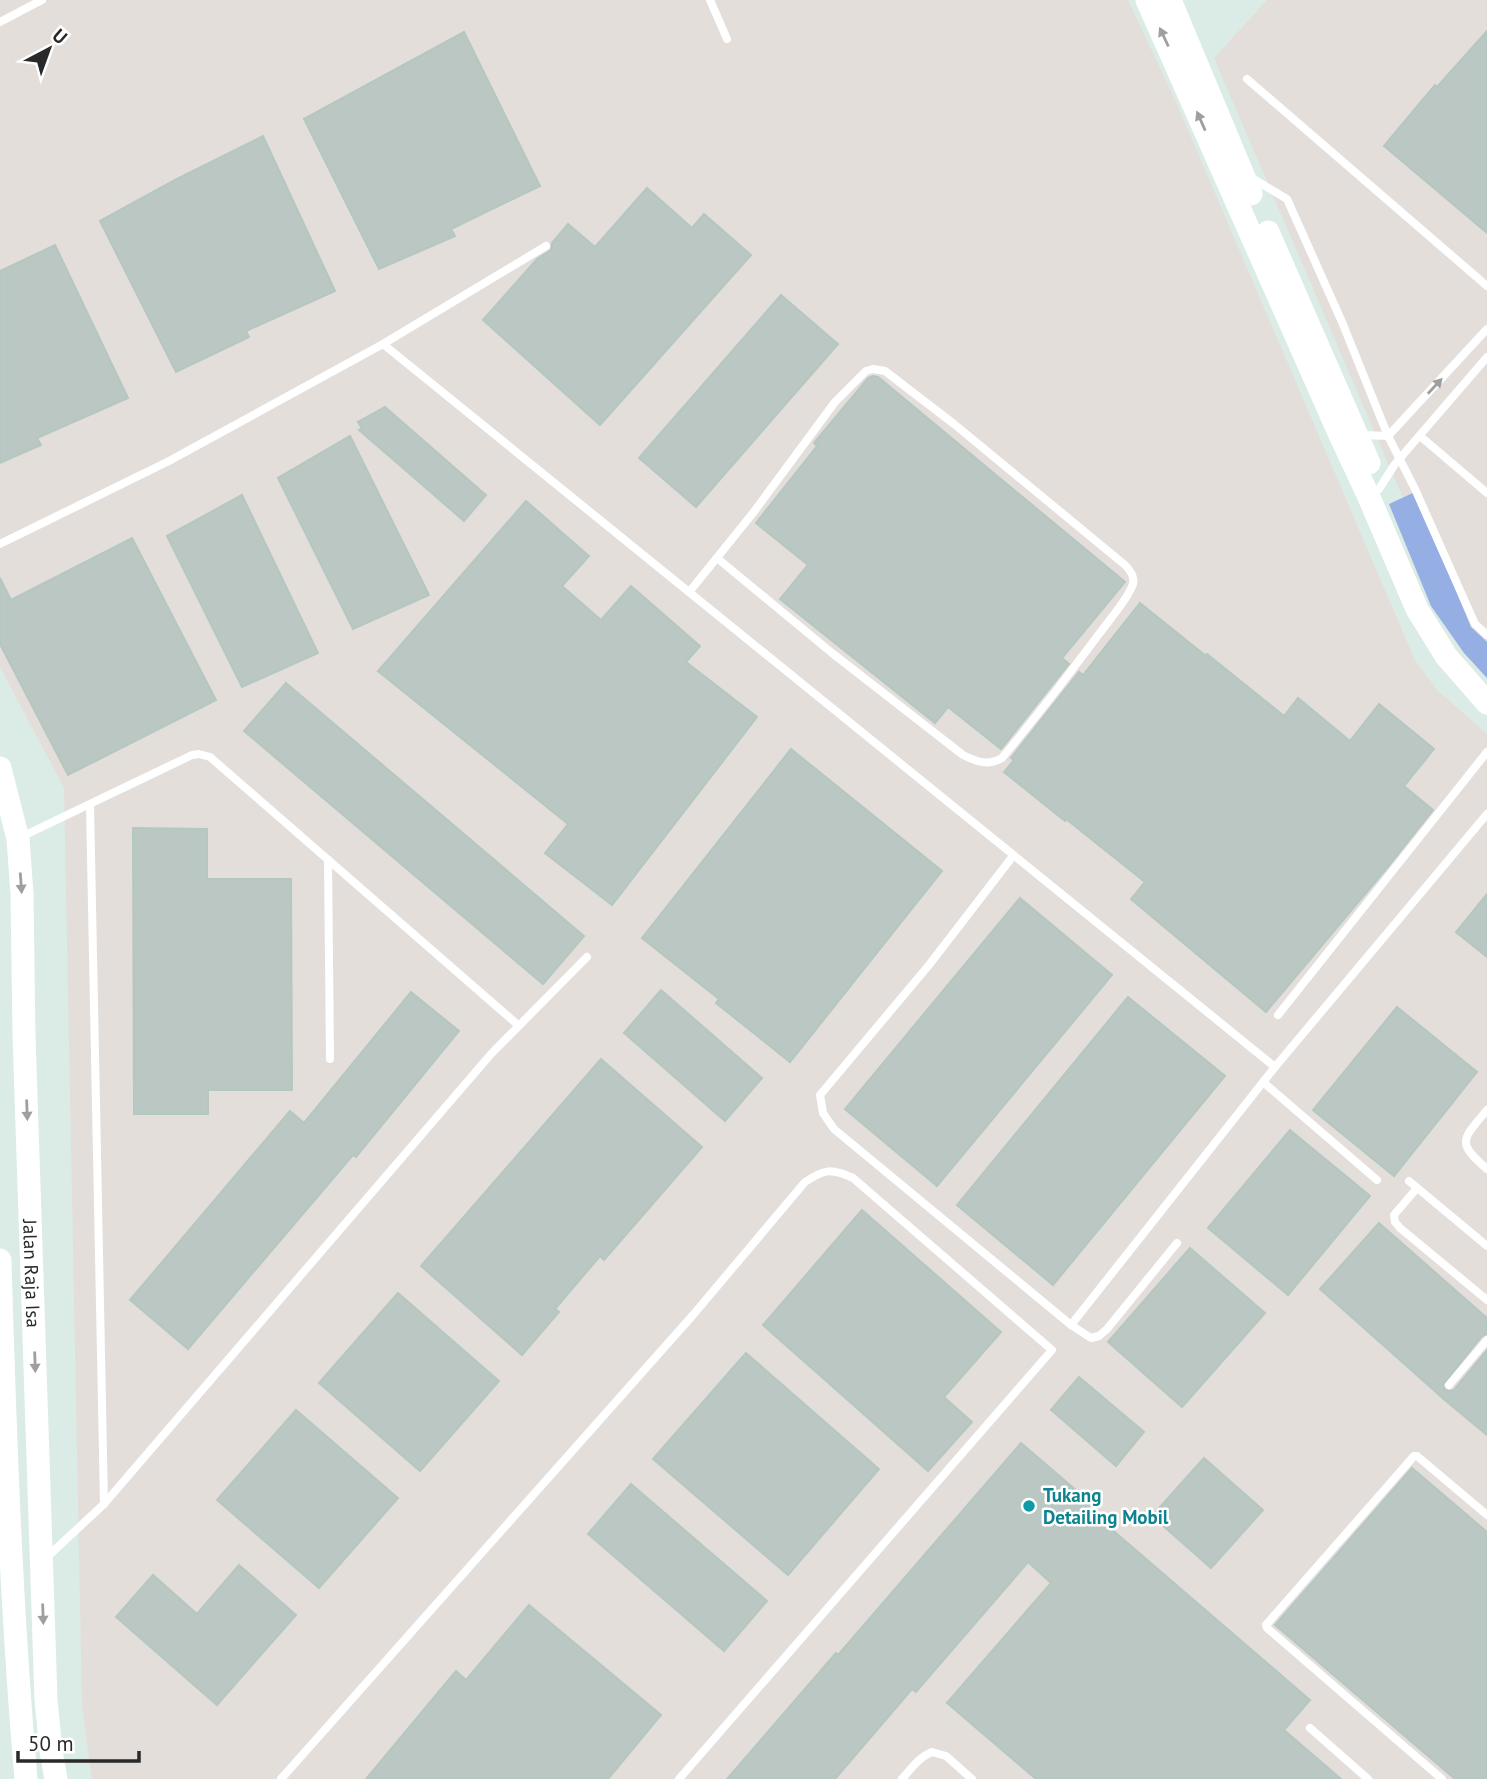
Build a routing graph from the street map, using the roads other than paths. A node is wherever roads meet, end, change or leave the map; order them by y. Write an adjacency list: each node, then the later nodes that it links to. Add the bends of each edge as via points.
1 (42, 0): 5 (lane)
2 (710, 0): 6 (lane)
3 (1147, 0): 14 (main road, one-way to 3)
4 (1170, 0): 8 (main road)
5 (0, 22)
6 (727, 39)
7 (1247, 79): 10 (lane)
8 (1241, 172): 14 (main road); 15 (lane, via 1287,199)
9 (546, 246): 12 (lane)
10 (1487, 286)
11 (1487, 329): 15 (lane, one-way to 11)
12 (383, 344): 20 (lane, via 169,461); 22 (lane)
13 (1487, 358): 16 (lane)
14 (1349, 435): 15 (lane); 18 (main road)
15 (1388, 436): 17 (lane)
16 (1420, 436): 17 (lane); 19 (lane)
17 (1400, 460): 18 (lane); 23 (lane, via 1475,624)
18 (1374, 492): 24 (main road, via 1431,606 1458,650); 25 (main road, via 1417,609 1446,656)
19 (1487, 493)
20 (0, 544)
21 (717, 558): 21 (lane, via 835,402 866,371 878,368 954,424 1125,565 1133,585 1002,758 984,763 963,755); 22 (lane)
22 (690, 591): 31 (lane)
23 (1487, 635)
24 (1487, 681)
25 (1487, 703)
26 (1487, 752): 34 (lane)
27 (0, 768): 30 (main road, Jalan Raja Isa)
28 (90, 805): 30 (lane); 32 (lane, via 192,755 205,755); 52 (lane)
29 (1487, 814): 37 (lane)
30 (18, 839): 55 (main road, Jalan Raja Isa, one-way to 55)
31 (1013, 856): 37 (lane); 48 (lane, via 820,1095 823,1113 834,1129)
32 (328, 860): 35 (lane); 36 (lane)
33 (587, 957): 35 (lane)
34 (1278, 1015)
35 (518, 1025): 52 (lane)
36 (330, 1059)
37 (1275, 1067): 38 (lane)
38 (1263, 1082): 41 (lane); 48 (lane)
39 (1487, 1110): 40 (lane, via 1466,1143 1470,1155)
40 (1487, 1169)
41 (1377, 1180)
42 (1409, 1181): 43 (lane)
43 (1417, 1188): 45 (lane); 47 (lane, via 1394,1215 1395,1222)
44 (1177, 1243): 48 (lane, via 1103,1334 1091,1338)
45 (1487, 1246)
46 (0, 1260): 51 (main road, Jalan Raja Isa)
47 (1487, 1300)
48 (1071, 1325)
49 (1487, 1340): 50 (lane)
50 (1449, 1385)
51 (4, 1486): 54 (main road, Jalan Raja Isa)
52 (104, 1504): 55 (lane)
53 (1487, 1515): 64 (lane, via 1414,1455 1266,1625)
54 (5, 1546): 57 (main road, Jalan Raja Isa)
55 (41, 1562): 58 (main road, Jalan Raja Isa, one-way to 58, via 46,1700)
56 (1310, 1728): 63 (lane)
57 (26, 1779)
58 (56, 1779)
59 (281, 1779): 60 (lane, via 693,1315 805,1182 828,1170 840,1172 853,1178 1052,1350)
60 (679, 1779)
61 (902, 1779): 62 (lane, via 932,1752 946,1756)
62 (972, 1779)
63 (1368, 1779)
64 (1443, 1779)

